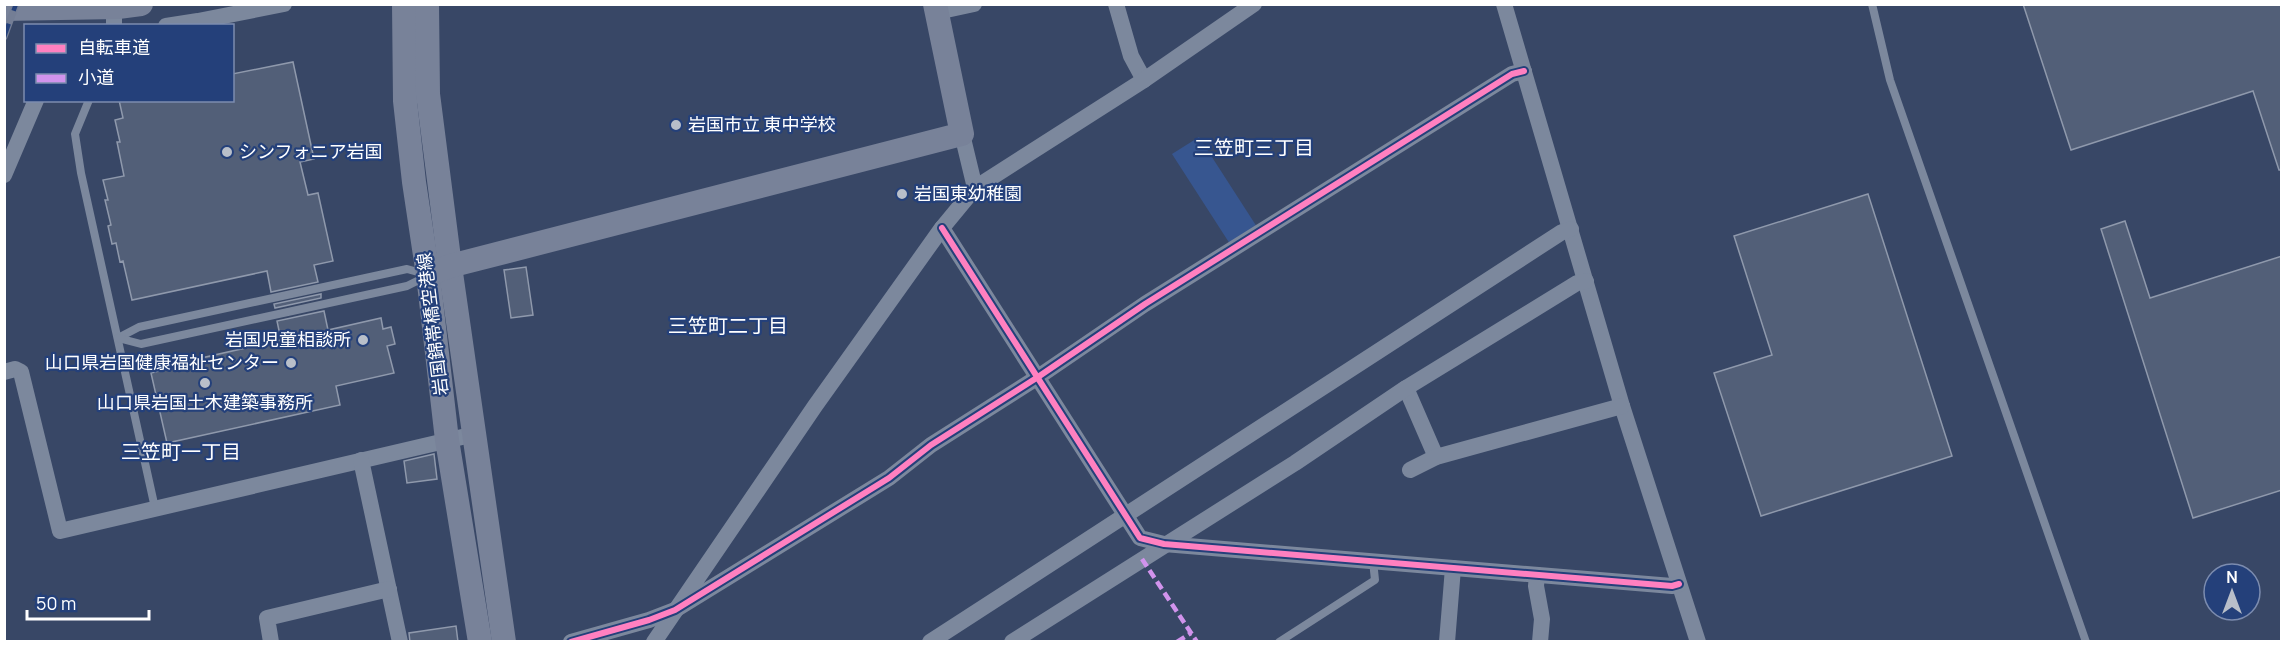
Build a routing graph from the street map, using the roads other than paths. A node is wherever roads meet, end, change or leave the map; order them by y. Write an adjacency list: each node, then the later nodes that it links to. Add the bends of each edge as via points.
1 (114, 4): 13 (street)
2 (141, 4): 12 (main road)
3 (284, 4): 14 (street)
4 (404, 4): 24 (main road, 岩国錦帯橋空港線, via 405,101)
5 (427, 4): 24 (main road, 岩国錦帯橋空港線)
6 (974, 4): 11 (street)
7 (1116, 4): 16 (street, via 1131,56)
8 (1254, 4): 16 (street)
9 (1504, 4): 15 (street)
10 (1872, 4): 57 (lane, via 1890,80)
11 (936, 8): 19 (main road)
12 (4, 9)
13 (114, 24)
14 (180, 24)
15 (1524, 71): 23 (street); 28 (street, via 1512,74 1145,303)
16 (1144, 80): 21 (street)
17 (35, 102): 20 (street)
18 (88, 102): 26 (lane, via 75,134)
19 (962, 134): 21 (street); 24 (main road)
20 (4, 176)
21 (975, 188): 22 (street)
22 (942, 228): 28 (street); 44 (street)
23 (1571, 229): 25 (street); 37 (street)
24 (439, 271): 26 (lane, via 407,269 139,327); 26 (lane, via 407,286 141,344); 31 (main road, 岩国錦帯橋空港線); 32 (main road, 岩国錦帯橋空港線)
25 (1586, 281): 29 (street); 30 (street)
26 (118, 338): 36 (lane)
27 (4, 372): 36 (street, via 21,372 60,531)
28 (1038, 377): 37 (street); 44 (street, via 931,445 889,478)
29 (1406, 388): 33 (street); 38 (street)
30 (1622, 406): 33 (street); 42 (street)
31 (475, 434): 32 (street); 48 (main road, 岩国錦帯橋空港線)
32 (447, 440): 34 (street); 47 (main road, 岩国錦帯橋空港線)
33 (1436, 457): 35 (street)
34 (361, 460): 36 (street); 43 (street)
35 (1410, 470)
36 (155, 508)
37 (1125, 515): 38 (street, via 1140,538); 51 (street)
38 (1164, 544): 39 (street); 52 (street)
39 (1373, 561): 40 (street); 53 (lane, via 1375,580)
40 (1453, 568): 41 (street); 54 (street)
41 (1537, 575): 42 (street); 55 (street, via 1542,619)
42 (1679, 584): 56 (street)
43 (388, 589): 45 (street, via 267,618); 46 (street)
44 (675, 610): 49 (street); 50 (street)
45 (271, 642)
46 (400, 642)
47 (480, 642)
48 (504, 642)
49 (571, 642)
50 (654, 642)
51 (930, 642)
52 (1012, 642)
53 (1280, 642)
54 (1447, 642)
55 (1540, 642)
56 (1698, 642)
57 (2086, 642)

